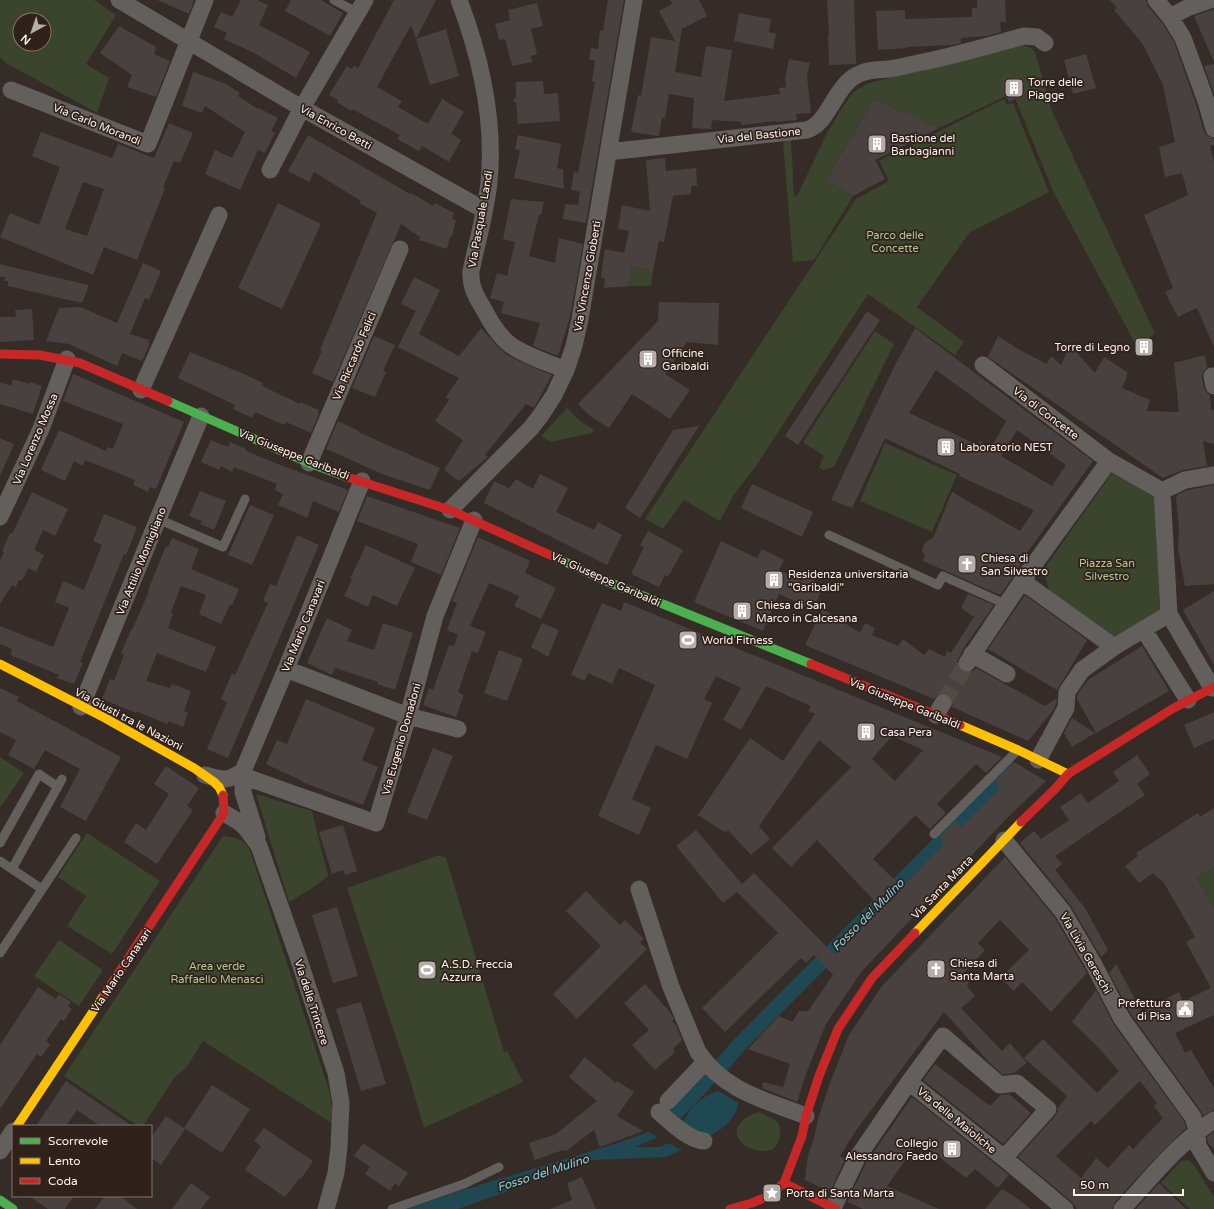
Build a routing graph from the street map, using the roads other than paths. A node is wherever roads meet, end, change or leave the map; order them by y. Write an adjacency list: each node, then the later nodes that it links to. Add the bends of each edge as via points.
1 (119, 0): 10 (street, Via Enrico Betti)
2 (205, 0): 10 (street)
3 (334, 0): 8 (lane)
4 (459, 0): 17 (street, Via Pasquale Landi, via 483,79 490,129 489,184)
5 (634, 0): 15 (street, Via Vincenzo Gioberti)
6 (1156, 0): 9 (street)
7 (1210, 0): 9 (street)
8 (361, 7): 13 (street)
9 (1170, 16): 14 (street, via 1189,52)
10 (189, 42): 12 (street, Via Carlo Morandi, via 148,144); 13 (street, Via Enrico Betti)
11 (1045, 43): 15 (street, Via del Bastione, via 1037,37 1024,36 929,61 858,74 842,88 817,125 807,130)
12 (11, 90)
13 (302, 108): 16 (street); 17 (street, Via Enrico Betti)
14 (1214, 129)
15 (608, 152): 23 (street, Via Vincenzo Gioberti, via 580,319)
16 (270, 170)
17 (484, 210): 23 (street, Via Pasquale Landi, via 470,271 477,298 489,320 508,343)
18 (219, 215): 26 (street)
19 (400, 249): 29 (street, Via Riccardo Felici)
20 (0, 354): 21 (street, Via Giuseppe Garibaldi, via 37,354)
21 (67, 359): 26 (street, Via Giuseppe Garibaldi); 35 (street, Via Lorenzo Mossa, via 41,429)
22 (983, 365): 28 (street, Via di Concette)
23 (566, 370): 34 (street, Via Vincenzo Gioberti, via 554,395 531,428)
24 (1214, 376): 25 (street)
25 (1214, 386)
26 (141, 390): 27 (street, Via Giuseppe Garibaldi)
27 (201, 416): 29 (street, Via Giuseppe Garibaldi); 36 (street, Via Attilio Momigliano)
28 (1109, 461): 32 (street); 39 (street)
29 (309, 462): 31 (street, Via Giuseppe Garibaldi)
30 (1214, 475): 32 (street, via 1185,480)
31 (362, 481): 34 (street, Via Giuseppe Garibaldi); 45 (street, Via Mario Canavari)
32 (1162, 491): 41 (street)
33 (245, 499): 36 (lane, via 223,547)
34 (450, 510): 37 (street, Via Giuseppe Garibaldi)
35 (0, 517)
36 (158, 519): 49 (street, Via Attilio Momigliano)
37 (474, 520): 50 (street, Via Eugenio Donadoni, via 435,616); 52 (street, Via Giuseppe Garibaldi, via 606,581 939,709)
38 (829, 535): 40 (lane, via 938,585 943,576)
39 (1022, 581): 40 (street); 43 (street)
40 (1006, 604): 46 (street, via 970,658)
41 (1169, 614): 42 (street); 47 (street)
42 (1144, 630): 43 (street); 48 (street)
43 (1114, 647): 53 (street, via 1082,670 1067,692 1066,708)
44 (0, 664): 49 (street, Via Giusti tra le Nazioni)
45 (286, 669): 50 (street); 54 (street, Via Mario Canavari)
46 (1007, 674)
47 (1213, 687): 48 (street, Via Santa Marta)
48 (1188, 700): 56 (street, Via Santa Marta)
49 (81, 707): 55 (street, Via Giusti tra le Nazioni)
50 (408, 716): 51 (street); 54 (street, Via Eugenio Donadoni, via 376,823 251,779)
51 (458, 729)
52 (1018, 750): 53 (street, Via Giuseppe Garibaldi); 58 (lane)
53 (1038, 760): 56 (street, Via Giuseppe Garibaldi)
54 (243, 771): 55 (street, via 228,779); 62 (street, Via Mario Canavari, via 243,792)
55 (204, 774): 57 (street, Via Giusti tra le Nazioni, via 222,791 225,799)
56 (1068, 774): 60 (street, Via Santa Marta)
57 (224, 813): 62 (street, Via delle Trincere, via 239,822); 72 (street, Via Mario Canavari)
58 (934, 834)
59 (76, 838): 65 (lane)
60 (1004, 840): 70 (street, Via Santa Marta, via 865,987 838,1029); 73 (street, Via Livia Gereschi, via 1064,912 1122,1019 1193,1117)
61 (0, 843): 64 (lane, via 39,774 60,783)
62 (259, 846): 84 (street, Via delle Trincere, via 339,1088 339,1153)
63 (0, 861): 64 (lane)
64 (12, 869): 65 (lane)
65 (42, 889): 67 (lane)
66 (639, 889): 68 (street, via 671,987 698,1052)
67 (0, 953)
68 (707, 1065): 70 (street, via 726,1082 756,1097); 75 (street, via 663,1106 674,1124 696,1140)
69 (909, 1082): 77 (street, Via delle Maioliche); 77 (street, Via delle Maioliche, via 943,1036 1000,1085 1017,1083 1048,1109); 82 (street, Via delle Maioliche, via 857,1158)
70 (806, 1116): 80 (street, Via Santa Marta, via 802,1136)
71 (1214, 1120): 73 (street)
72 (17, 1125)
73 (1197, 1131): 79 (street, Via Livia Gereschi, via 1198,1146); 88 (street)
74 (12, 1133): 76 (street)
75 (704, 1141)
76 (0, 1151)
77 (1004, 1158): 87 (street, Via delle Maioliche)
78 (499, 1166): 85 (lane, via 464,1184)
79 (1214, 1173)
80 (784, 1183): 82 (street); 86 (street, via 760,1200)
81 (0, 1200): 83 (street)
82 (835, 1208)
83 (13, 1209)
84 (326, 1209)
85 (392, 1209)
86 (730, 1209)
87 (1065, 1209)
88 (1122, 1209)

